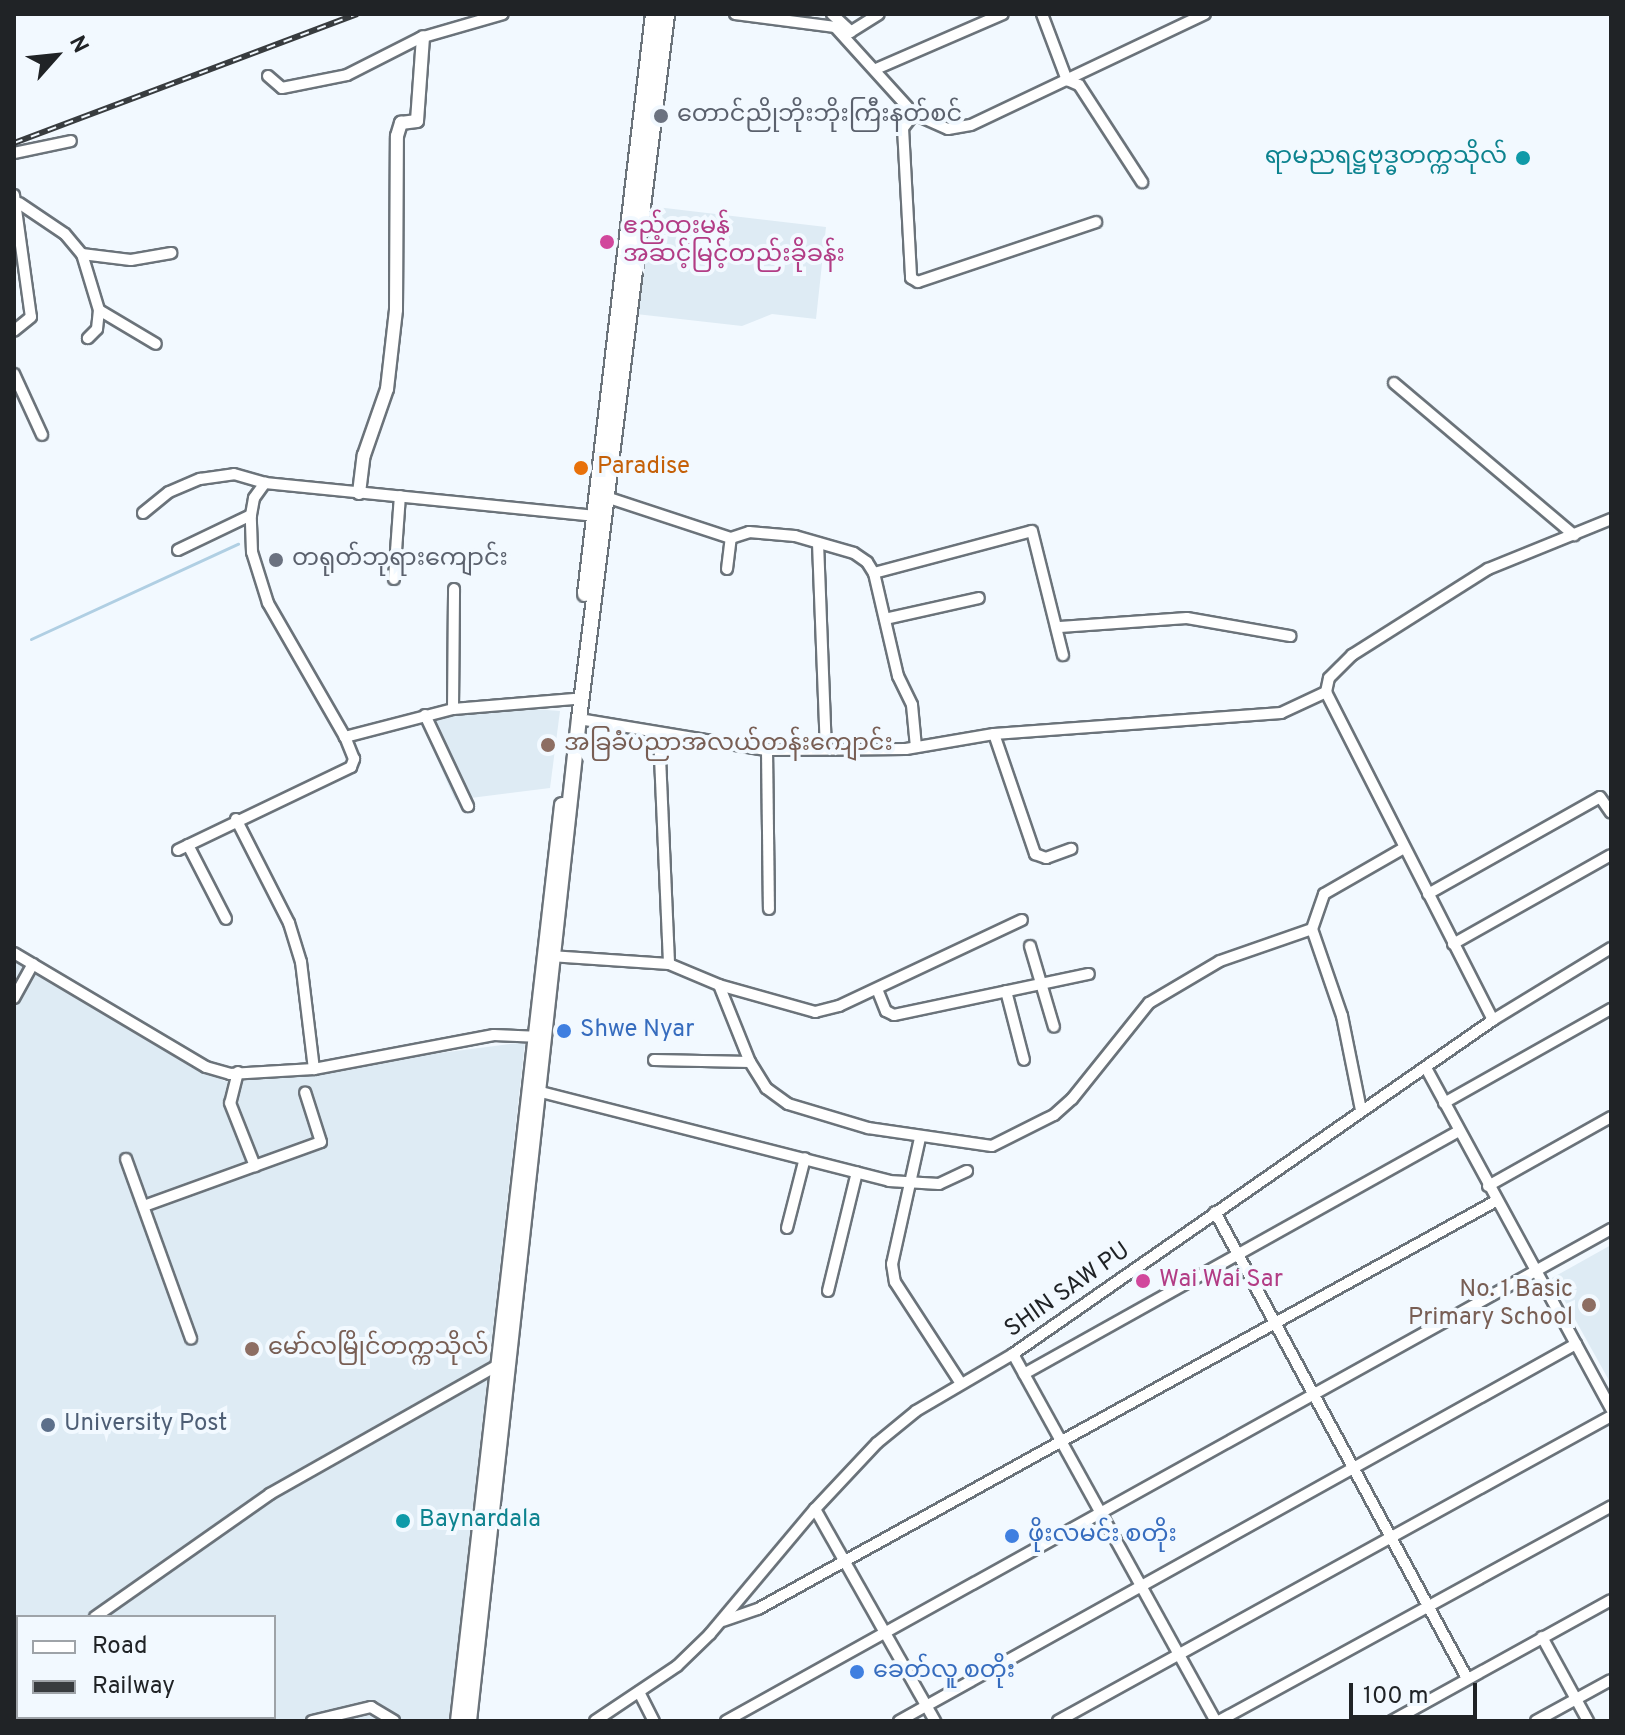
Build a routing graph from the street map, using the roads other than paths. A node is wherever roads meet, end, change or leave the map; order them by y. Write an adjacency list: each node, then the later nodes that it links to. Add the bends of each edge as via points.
1 (503, 14): 11 (street)
2 (653, 14): 36 (main road)
3 (667, 14): 33 (main road)
4 (735, 14): 10 (street, via 835,27)
5 (832, 14): 10 (street)
6 (879, 14): 10 (street)
7 (1003, 14): 12 (street)
8 (1042, 14): 14 (street)
9 (1205, 14): 14 (street)
10 (848, 34): 12 (street)
11 (423, 37): 13 (street, via 347,75 282,88); 31 (street, via 417,121 401,123 397,136 396,310 387,389 364,455)
12 (876, 69): 15 (street)
13 (268, 76)
14 (1067, 80): 15 (street, via 971,125 948,129); 18 (street, via 1079,85)
15 (914, 114): 20 (street, via 903,128 911,278 918,282)
16 (71, 141): 17 (street)
17 (14, 153)
18 (1142, 182)
19 (17, 199): 22 (street, via 65,234); 24 (street, via 20,259 31,317)
20 (1096, 222)
21 (171, 253): 22 (street, via 131,260)
22 (82, 254): 23 (street)
23 (99, 310): 25 (street, via 97,329); 26 (street)
24 (14, 331)
25 (88, 338)
26 (156, 344)
27 (14, 374): 29 (street)
28 (1394, 383): 38 (street)
29 (42, 435)
30 (265, 483): 31 (street); 34 (street, via 234,474 200,479 169,492); 35 (street, via 254,498)
31 (359, 493): 32 (street)
32 (400, 496): 36 (street); 44 (street)
33 (606, 497): 36 (main road); 39 (street)
34 (143, 513)
35 (251, 515): 41 (street); 58 (street, via 252,552 263,592)
36 (598, 516): 52 (main road); 55 (main road)
37 (1611, 519): 38 (street)
38 (1574, 535): 51 (street, via 1488,569 1336,667)
39 (731, 538): 40 (street, via 773,531); 42 (street)
40 (818, 543): 43 (street, via 854,553); 59 (street)
41 (178, 550)
42 (727, 569)
43 (874, 573): 47 (street); 48 (street, via 1032,531)
44 (394, 579)
45 (454, 589): 53 (street)
46 (979, 598): 47 (street)
47 (885, 619): 60 (street, via 898,676 912,705)
48 (1060, 627): 49 (street, via 1187,618); 50 (street)
49 (1290, 636)
50 (1063, 655)
51 (1326, 692): 57 (street, via 1281,713); 65 (street)
52 (574, 699): 53 (street); 77 (main road)
53 (453, 709): 54 (street)
54 (425, 715): 58 (street); 62 (street)
55 (579, 719): 56 (street); 77 (main road)
56 (659, 734): 61 (street); 79 (street)
57 (994, 734): 60 (street); 66 (street, via 1035,854 1046,858)
58 (345, 737): 64 (street, via 354,759 351,767)
59 (826, 747): 60 (street); 61 (street)
60 (916, 747)
61 (767, 750): 69 (street)
62 (468, 806)
63 (1611, 813): 68 (street, via 1600,797)
64 (236, 819): 70 (street, via 183,847); 94 (street, via 289,923 301,962)
65 (1404, 848): 68 (street); 72 (street, via 1324,894)
66 (1071, 849)
67 (1611, 855): 73 (street)
68 (1428, 894): 73 (street)
69 (769, 909)
70 (226, 919)
71 (1022, 920): 83 (street)
72 (1312, 929): 99 (street, via 1342,1016); 102 (street, via 1220,961 1149,1003 1072,1099 999,1144)
73 (1453, 944): 87 (street)
74 (1030, 946): 81 (street)
75 (1611, 948): 87 (street, SHIN SAW PU)
76 (14, 953): 78 (street)
77 (550, 956): 79 (street); 89 (main road)
78 (33, 964): 85 (street); 95 (street, via 206,1067)
79 (669, 964): 82 (street)
80 (1089, 974): 81 (street)
81 (1040, 982): 84 (street); 88 (street)
82 (719, 985): 83 (street, via 815,1012); 92 (street)
83 (877, 989): 84 (street, via 886,1011 894,1015)
84 (1006, 991): 91 (street)
85 (14, 998)
86 (1611, 1009): 98 (street)
87 (1493, 1020): 93 (street, SHIN SAW PU)
88 (1054, 1027)
89 (542, 1037): 94 (street, via 494,1035); 97 (main road); 123 (main road)
90 (654, 1060): 92 (street)
91 (1024, 1060)
92 (750, 1062): 102 (street, via 766,1088 788,1104)
93 (1426, 1068): 98 (street); 99 (street, SHIN SAW PU)
94 (314, 1069): 95 (street)
95 (238, 1072): 105 (street, via 230,1103)
96 (305, 1092): 105 (street, via 321,1142)
97 (541, 1092): 103 (street); 122 (main road)
98 (1444, 1103): 101 (street)
99 (1361, 1110): 112 (street, SHIN SAW PU)
100 (1611, 1117): 109 (street)
101 (1458, 1131): 109 (street); 115 (street)
102 (920, 1138): 108 (street)
103 (805, 1158): 107 (street); 113 (street)
104 (126, 1159): 111 (street)
105 (255, 1166): 111 (street)
106 (967, 1171): 108 (street, via 939,1184)
107 (857, 1172): 108 (street); 117 (street)
108 (909, 1184): 125 (street, via 892,1264 895,1282)
109 (1488, 1186): 110 (street)
110 (1496, 1201): 116 (street); 118 (street)
111 (144, 1206): 119 (street)
112 (1215, 1212): 115 (street); 121 (street, SHIN SAW PU)
113 (787, 1228)
114 (1611, 1229): 116 (street)
115 (1238, 1254): 118 (street); 124 (street)
116 (1536, 1273): 120 (street); 126 (street)
117 (828, 1291)
118 (1274, 1322): 126 (street); 129 (street)
119 (191, 1339)
120 (1576, 1344): 127 (street); 130 (street)
121 (1013, 1354): 124 (street); 125 (street, SHIN SAW PU)
122 (512, 1358): 123 (street); 134 (main road)
123 (498, 1365): 134 (main road); 140 (street, via 270,1494)
124 (1024, 1374): 129 (street)
125 (960, 1382): 132 (street, SHIN SAW PU, via 877,1443)
126 (1313, 1394): 130 (street); 133 (street)
127 (1611, 1409)
128 (1611, 1416): 135 (street)
129 (1060, 1438): 133 (street); 136 (street)
130 (1353, 1468): 135 (street); 137 (street)
131 (1611, 1506): 139 (street)
132 (815, 1509): 136 (street); 141 (street, SHIN SAW PU)
133 (1102, 1514): 137 (street); 142 (street)
134 (487, 1516): 153 (main road); 154 (main road)
135 (1391, 1538): 139 (street); 144 (street)
136 (844, 1560): 141 (street, via 758,1609); 142 (street)
137 (1140, 1584): 144 (street); 149 (street)
138 (1611, 1600): 143 (street)
139 (1427, 1605): 145 (street); 161 (street)
140 (98, 1615)
141 (721, 1621): 147 (street, SHIN SAW PU, via 677,1666)
142 (884, 1630): 149 (street); 157 (street)
143 (1542, 1637): 145 (street); 148 (street)
144 (1179, 1654): 160 (street); 161 (street)
145 (1467, 1678): 150 (street)
146 (1611, 1680): 148 (street)
147 (639, 1692): 155 (street, SHIN SAW PU); 156 (street)
148 (1576, 1699): 162 (street); 163 (street)
149 (926, 1706): 158 (street); 159 (street)
150 (1394, 1720)
151 (312, 1721): 152 (street, via 371,1707)
152 (394, 1721)
153 (458, 1721)
154 (469, 1721)
155 (595, 1721)
156 (654, 1721)
157 (726, 1721)
158 (899, 1721)
159 (935, 1721)
160 (1058, 1721)
161 (1218, 1721)
162 (1536, 1721)
163 (1588, 1721)

